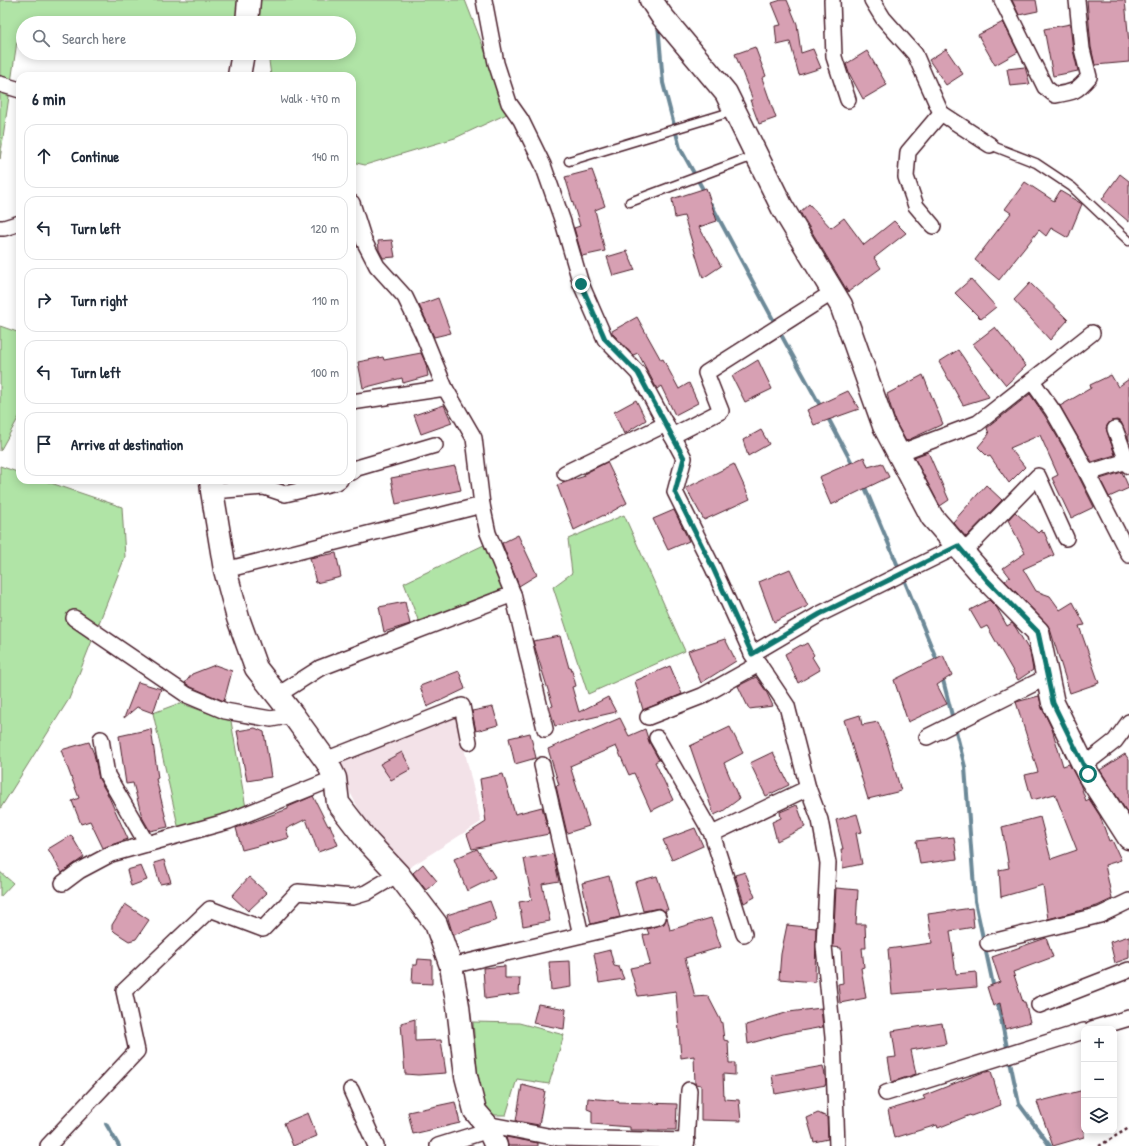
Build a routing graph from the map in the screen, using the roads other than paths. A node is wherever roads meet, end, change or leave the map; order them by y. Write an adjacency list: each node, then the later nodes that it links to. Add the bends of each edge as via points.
1 (249, 0): 8 (street)
2 (484, 0): 31 (street, via 496,64 509,103 521,120 543,164 584,291 605,339 638,373)
3 (651, 0): 14 (street, via 726,93)
4 (832, 0): 13 (street, via 834,56)
5 (872, 0): 15 (street, via 883,18 915,54)
6 (1002, 0): 7 (street, via 1045,88 1055,95 1071,93 1089,76 1082,49)
7 (1077, 0)
8 (248, 16)
9 (242, 60): 10 (street)
10 (240, 72)
11 (0, 84): 12 (street)
12 (16, 89)
13 (848, 100)
14 (734, 111): 17 (street); 18 (lane)
15 (942, 113): 16 (street); 22 (street, via 908,152 906,177 916,206)
16 (990, 145): 24 (lane, via 1036,163 1072,187)
17 (756, 155): 19 (lane); 25 (street, via 782,206)
18 (569, 161)
19 (630, 202)
20 (356, 216): 28 (street, via 364,241 377,266 405,297)
21 (16, 224): 23 (street)
22 (933, 226)
23 (0, 228)
24 (1129, 241)
25 (833, 292): 31 (street, via 706,373 722,411); 33 (street, via 841,305 884,426)
26 (1092, 333): 27 (street)
27 (1032, 381): 33 (street, via 978,424); 37 (street, via 1053,411)
28 (445, 388): 29 (street); 40 (street, via 474,438)
29 (356, 401)
30 (1115, 429): 34 (street)
31 (669, 430): 36 (street); 47 (street, via 684,458 675,492)
32 (435, 445): 35 (street)
33 (899, 453): 42 (street, via 932,517)
34 (1128, 463): 37 (street)
35 (356, 469)
36 (565, 473)
37 (1088, 474): 43 (street)
38 (328, 484): 39 (street, via 285,494 264,487)
39 (211, 486): 44 (street)
40 (482, 505): 44 (street); 45 (street, via 488,532)
41 (1066, 538): 42 (street, via 1038,476)
42 (961, 550): 47 (street, via 820,614); 48 (street, via 1038,632)
43 (1129, 555)
44 (225, 570): 49 (street, via 238,618 256,668)
45 (513, 594): 49 (street, via 320,668 284,691); 52 (street)
46 (74, 618): 49 (street, via 187,695 224,711 271,719)
47 (756, 659): 50 (street, via 702,696); 60 (street, via 787,706)
48 (1047, 677): 53 (street); 58 (street, via 1053,703)
49 (286, 706): 59 (street)
50 (648, 717)
51 (1129, 722): 58 (street, via 1115,741)
52 (546, 729)
53 (926, 737)
54 (657, 738): 62 (street)
55 (101, 739): 64 (street, via 107,775)
56 (469, 742): 59 (street, via 462,706)
57 (542, 764): 71 (street)
58 (1084, 766): 61 (street)
59 (330, 769): 64 (street, via 228,821); 66 (street, via 338,803 368,842)
60 (808, 788): 62 (street); 87 (street, via 820,820 828,863 824,946 833,1037)
61 (1112, 813): 63 (street); 65 (street)
62 (712, 834): 70 (street)
63 (1129, 838)
64 (147, 844): 67 (street, via 111,854)
65 (1129, 849)
66 (398, 874): 73 (street, via 436,924); 84 (street, via 366,893 353,897 298,892 263,929 210,909 124,991 137,1051)
67 (63, 883)
68 (1129, 901): 72 (street, via 1100,915)
69 (658, 917): 71 (street)
70 (744, 934)
71 (581, 936): 73 (street)
72 (988, 943)
73 (451, 966): 82 (street, via 466,1076 475,1111)
74 (1129, 970): 75 (street)
75 (1039, 1005)
76 (1129, 1018): 77 (street)
77 (1102, 1026)
78 (1081, 1032): 81 (street)
79 (351, 1090): 85 (street)
80 (689, 1090): 83 (street)
81 (886, 1093)
82 (490, 1133): 83 (street); 86 (street)
83 (686, 1143)
84 (48, 1146)
85 (376, 1146)
86 (438, 1146)
87 (837, 1146)

